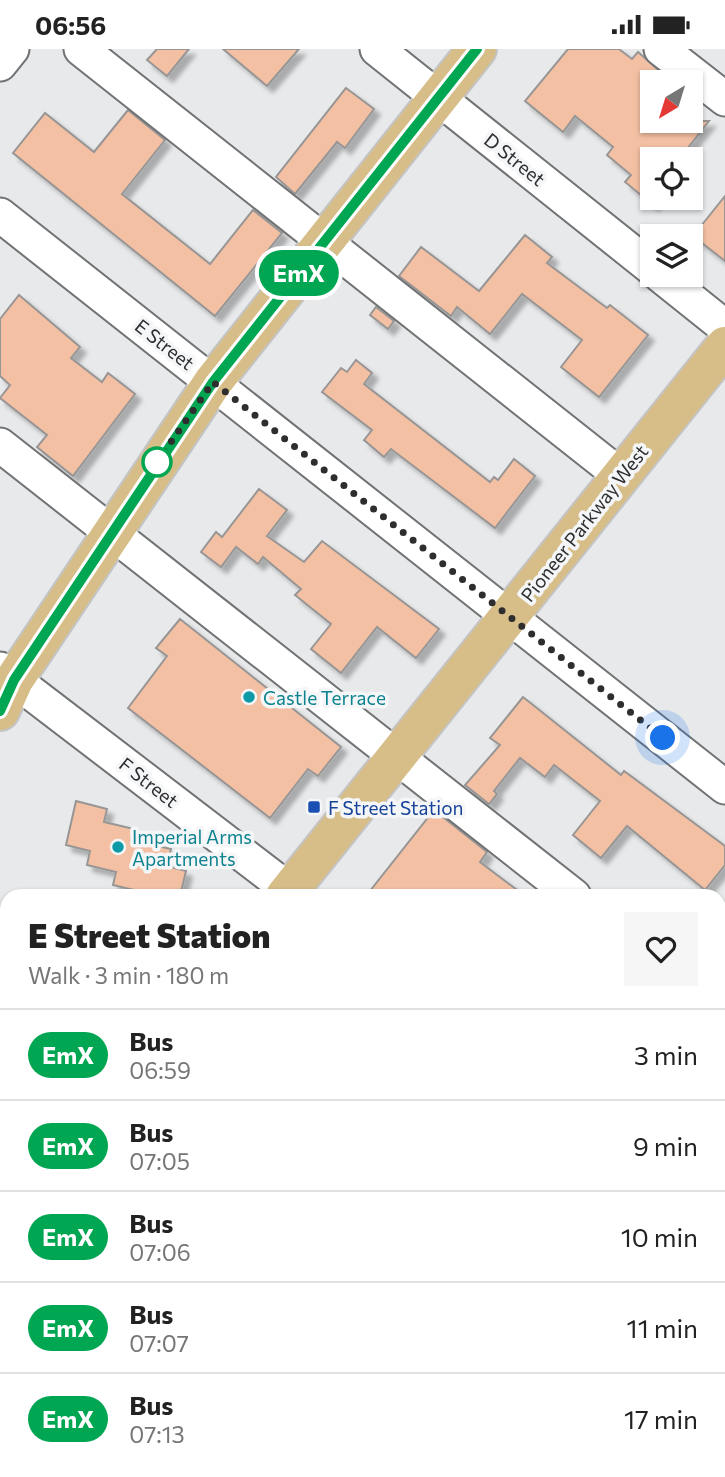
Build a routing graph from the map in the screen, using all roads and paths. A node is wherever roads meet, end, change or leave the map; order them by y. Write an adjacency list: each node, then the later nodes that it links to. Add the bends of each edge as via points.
1 (12, 49): 6 (street)
2 (81, 49): 10 (street)
3 (377, 49): 7 (street, D Street)
4 (477, 49): 7 (main road)
5 (661, 49): 8 (street)
6 (0, 64)
7 (438, 97): 10 (main road); 11 (street, D Street)
8 (725, 99)
9 (0, 215): 15 (street, E Street)
10 (323, 241): 15 (main road); 17 (street)
11 (640, 259)
12 (675, 287): 13 (street)
13 (725, 327)
14 (725, 346): 17 (main road, Pioneer Parkway West)
15 (213, 382): 18 (main road); 19 (street, E Street)
16 (0, 445): 18 (street)
17 (621, 476): 19 (main road, Pioneer Parkway West)
18 (110, 532): 20 (main road); 21 (street)
19 (510, 617): 21 (main road, Pioneer Parkway West); 22 (street, E Street)
20 (5, 687): 23 (street, F Street)
21 (398, 758): 24 (main road, Pioneer Parkway West); 25 (street)
22 (725, 787)
23 (283, 889)
24 (294, 889)
25 (565, 889)

